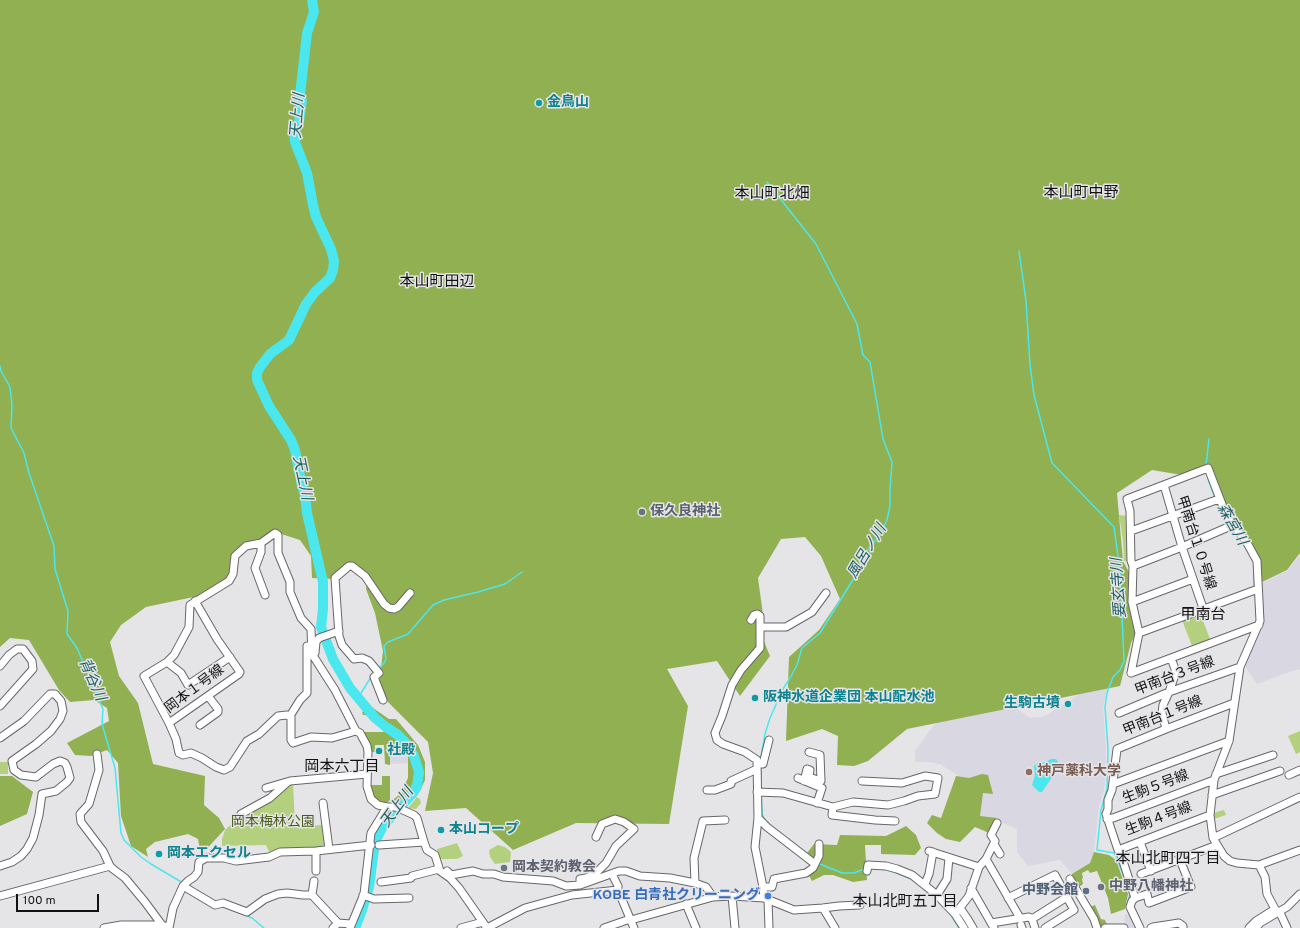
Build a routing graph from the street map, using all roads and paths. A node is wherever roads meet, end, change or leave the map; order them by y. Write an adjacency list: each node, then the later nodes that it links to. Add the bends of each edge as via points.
1 (1164, 485): 2 (street, via 1208,468); 3 (street, 甲南台１０号線); 5 (street, via 1127,499)
2 (1219, 498): 3 (street); 4 (street)
3 (1172, 516): 5 (street); 7 (street, 甲南台１０号線)
4 (1233, 526): 7 (street); 10 (street, via 1246,541 1257,561)
5 (1131, 531): 8 (street, via 1131,561)
6 (261, 543): 13 (street, via 261,552 255,568); 14 (street, via 246,546 235,556 233,574 229,581); 18 (street, via 275,533 278,535 278,553 290,582 290,592 301,618)
7 (1182, 547): 8 (street); 9 (street, 甲南台１０号線)
8 (1134, 566): 15 (street)
9 (1193, 579): 15 (street); 16 (street, 甲南台１０号線)
10 (1258, 588): 16 (street); 19 (street)
11 (410, 593): 21 (street, via 398,607 388,608 365,576 349,566 335,578)
12 (826, 593): 20 (street, via 812,612 786,627)
13 (265, 594)
14 (195, 601): 24 (street); 26 (street, via 190,605 189,627 174,655)
15 (1132, 602): 22 (street)
16 (1203, 608): 22 (street)
17 (751, 620): 20 (street, via 754,615 760,616)
18 (306, 623): 23 (street, via 311,629); 35 (street, via 307,693)
19 (1258, 625): 25 (street); 28 (street)
20 (760, 627): 46 (street, via 760,648 732,684 715,733 716,740 745,752 757,760)
21 (336, 631): 23 (street, via 319,638 315,653); 31 (street, via 342,645 354,659 362,658 369,661 377,671 374,677)
22 (1139, 633): 25 (street, via 1131,673)
23 (312, 654): 39 (street)
24 (230, 657): 26 (street, via 188,685 181,673); 30 (street, 岡本１号線, via 239,673)
25 (1171, 658): 29 (street, via 1175,676)
26 (167, 662): 36 (street, via 144,676)
27 (0, 666): 33 (street, via 17,649 23,649 32,661 33,669)
28 (1240, 667): 29 (street, 甲南台３号線); 32 (street)
29 (1169, 692): 34 (street, 甲南台３号線); 38 (street, via 1162,714)
30 (208, 696): 36 (street, 岡本１号線); 37 (street, via 218,712)
31 (383, 700)
32 (1234, 703): 38 (street, 甲南台１号線); 42 (street)
33 (0, 706)
34 (1119, 713)
35 (290, 716): 36 (street, 岡本１号線, via 278,716 259,734 247,741 230,767 224,770 191,753 179,753); 39 (street, via 293,742 311,737 337,737)
36 (169, 723)
37 (200, 725)
38 (1166, 729): 54 (street, 甲南台１号線, via 1117,749)
39 (356, 731): 49 (street, via 360,733 367,746)
40 (0, 738): 89 (street, via 24,721 50,694 55,694 61,701 63,711 51,731 12,762 14,770 21,775 36,777 60,761 65,763 70,778 56,791 42,794 39,815 27,849 12,862)
41 (769, 740): 46 (street)
42 (1229, 741): 51 (street); 54 (street)
43 (809, 752): 61 (street, via 820,755 821,781 809,777 810,770 807,769 801,780 822,788)
44 (97, 754): 90 (street, via 99,770 92,795 89,804 80,814 81,822 103,850)
45 (1273, 755): 51 (street, 生駒５号線)
46 (759, 766): 56 (street, via 731,781 731,784); 57 (street)
47 (1300, 770): 50 (street)
48 (1280, 771): 58 (street)
49 (367, 774): 53 (street); 62 (street, via 371,799 378,805)
50 (1289, 775)
51 (1215, 777): 58 (street); 67 (street, 生駒５号線)
52 (862, 780): 63 (street, via 902,783 925,776 938,778 935,794 888,805 853,802)
53 (290, 781): 55 (street); 64 (street, via 270,798)
54 (1113, 784): 67 (street, via 1108,800)
55 (266, 788)
56 (707, 790)
57 (757, 792): 61 (street, via 783,793); 66 (street)
58 (1212, 795): 65 (street)
59 (1300, 796): 74 (street)
60 (323, 802): 79 (street)
61 (817, 803): 63 (street)
62 (387, 807): 72 (street, via 400,808 414,815); 77 (street, via 371,833)
63 (833, 807): 69 (street, via 832,815)
64 (241, 814)
65 (1210, 815): 73 (street, 生駒４号線); 74 (street)
66 (758, 818): 87 (street, via 767,828); 105 (street, via 755,846)
67 (1107, 819): 80 (street)
68 (725, 820): 101 (street, via 703,821 694,858)
69 (895, 821)
70 (997, 823): 76 (street, via 991,835)
71 (596, 837): 104 (street, via 602,824 615,818 634,829 616,846 606,863 595,874 580,879)
72 (424, 842): 78 (street); 92 (street, via 427,850 435,855)
73 (1140, 842): 80 (street, 生駒４号線); 95 (street)
74 (1215, 842): 86 (street); 88 (street, via 1230,861)
75 (819, 844): 87 (street)
76 (994, 844): 83 (street); 85 (street)
77 (371, 845): 79 (street); 112 (street)
78 (379, 845)
79 (329, 849): 82 (street)
80 (1118, 850): 118 (street)
81 (1300, 850): 88 (street)
82 (316, 851): 94 (street); 102 (street, via 280,852 269,857 236,860 206,858 200,862 198,872)
83 (1000, 854)
84 (949, 858): 91 (street); 103 (street, via 931,852 929,874); 111 (street, via 947,879)
85 (986, 859): 91 (street); 116 (street)
86 (1180, 860): 95 (street); 118 (street, via 1191,887 1149,903 1147,894)
87 (815, 864): 105 (street, via 806,873 774,879 772,887)
88 (1259, 865): 124 (street, via 1265,877 1267,894)
89 (0, 866)
90 (110, 866): 108 (street); 133 (street, via 125,878)
91 (980, 867): 106 (street)
92 (439, 868): 100 (street, via 412,878); 104 (street, via 442,867 451,875 473,871 503,877 553,881 566,886); 131 (street, via 459,888)
93 (868, 868): 103 (street, via 886,866 897,869 912,875)
94 (316, 871)
95 (1151, 871): 97 (street)
96 (612, 874): 101 (street, via 626,871 640,876); 104 (street); 107 (street)
97 (1141, 874)
98 (1070, 879): 146 (street)
99 (314, 881): 110 (street)
100 (381, 882)
101 (696, 883): 114 (street, via 706,887)
102 (186, 884): 110 (street, via 215,905 223,903 248,912 265,899 278,894); 133 (street, via 173,908)
103 (924, 884): 111 (street)
104 (580, 885)
105 (763, 887): 119 (street)
106 (971, 888): 123 (street, via 969,896); 128 (street)
107 (618, 890): 125 (street); 131 (street, via 572,894 526,908)
108 (2, 894)
109 (1300, 894): 124 (street)
110 (312, 895): 129 (street)
111 (938, 895): 123 (street)
112 (366, 896): 115 (street, via 374,899); 130 (street)
113 (732, 896): 114 (street); 119 (street); 139 (street)
114 (713, 897): 120 (street)
115 (409, 898)
116 (1008, 898): 117 (street, via 1055,875); 127 (street)
117 (1067, 898): 126 (street); 145 (street, via 1074,910)
118 (1135, 898): 149 (street, via 1130,907)
119 (766, 899): 122 (street, via 794,910); 140 (street)
120 (686, 904): 125 (street); 138 (street)
121 (860, 905): 122 (street)
122 (823, 908): 141 (street)
123 (957, 911): 142 (street); 143 (street, via 968,918)
124 (1278, 912): 152 (street, via 1256,921); 153 (street); 154 (street); 155 (street)
125 (631, 919): 136 (street); 137 (street)
126 (1032, 919): 127 (street, via 1029,917); 144 (street)
127 (1021, 924): 128 (street)
128 (993, 925)
129 (336, 926): 130 (street)
130 (350, 926)
131 (486, 926): 135 (street)
132 (121, 927): 133 (street); 134 (street)
133 (167, 927)
134 (104, 928)
135 (461, 928)
136 (604, 928)
137 (634, 928)
138 (696, 928)
139 (735, 928)
140 (770, 928)
141 (834, 928)
142 (964, 928)
143 (973, 928)
144 (1035, 928)
145 (1046, 928)
146 (1097, 928)
147 (1105, 928): 148 (street)
148 (1124, 928)
149 (1140, 928)
150 (1151, 928): 151 (street, via 1179,923)
151 (1183, 928)
152 (1249, 928)
153 (1256, 928)
154 (1262, 928)
155 (1287, 928)

